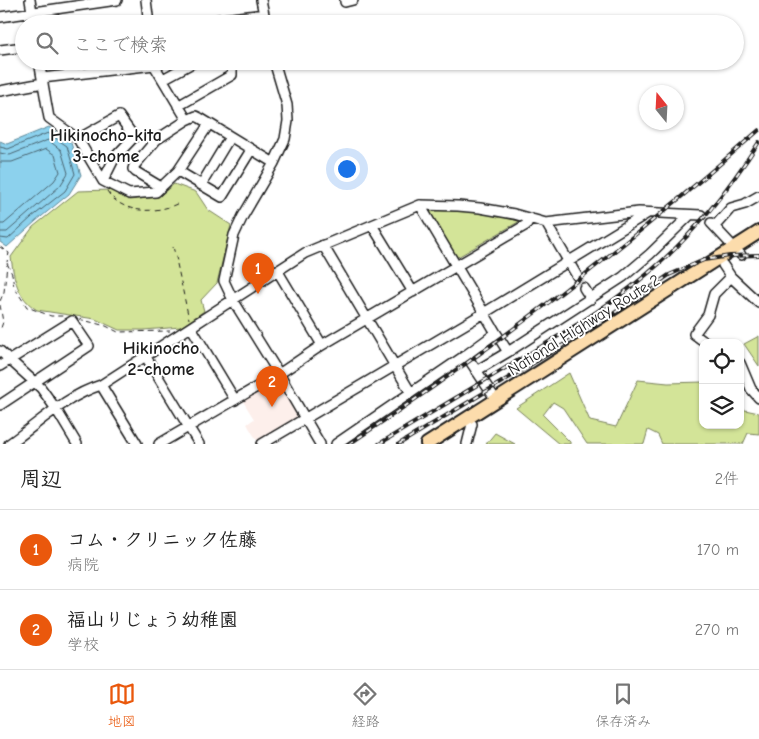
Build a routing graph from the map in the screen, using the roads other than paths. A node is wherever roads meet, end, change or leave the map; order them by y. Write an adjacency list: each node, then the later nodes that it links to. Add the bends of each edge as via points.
1 (30, 0): 7 (street)
2 (117, 0): 7 (street)
3 (146, 0): 10 (street)
4 (261, 0): 8 (street)
5 (345, 0): 6 (street)
6 (353, 0)
7 (32, 12): 9 (street); 12 (street)
8 (264, 14): 11 (street)
9 (32, 15)
10 (148, 15)
11 (256, 15)
12 (0, 17)
13 (15, 48): 14 (street)
14 (0, 50)
15 (40, 70): 22 (street)
16 (110, 70): 22 (street)
17 (158, 70): 21 (street)
18 (180, 70): 21 (street)
19 (232, 70): 24 (street, via 232,75)
20 (277, 70): 30 (street, via 288,121 285,138)
21 (163, 79): 24 (street)
22 (42, 81): 23 (street); 28 (street, via 49,118)
23 (0, 91)
24 (178, 106): 25 (street)
25 (187, 120): 26 (street, via 196,116); 34 (street, via 156,140 134,166 136,172)
26 (209, 124): 27 (street); 31 (street)
27 (230, 137): 29 (street); 33 (street)
28 (78, 139): 32 (street); 32 (street, via 119,116 134,137 115,157)
29 (251, 150): 30 (street); 33 (street, via 222,197)
30 (274, 163): 55 (street, via 234,235 224,281)
31 (178, 171): 33 (street); 34 (street)
32 (103, 181): 34 (street, via 129,194 156,192)
33 (201, 185)
34 (162, 187)
35 (759, 196): 45 (street, via 731,208 713,224)
36 (420, 205): 40 (street, via 480,208); 42 (street); 48 (street)
37 (648, 213): 38 (street); 41 (street); 46 (street)
38 (690, 215): 39 (street); 54 (street, via 623,277)
39 (701, 215)
40 (530, 218): 41 (street); 48 (street, via 526,224)
41 (546, 223): 46 (street)
42 (372, 224): 44 (street); 53 (street)
43 (758, 239): 45 (highway, National Highway Route 2)
44 (323, 245): 49 (street); 58 (street)
45 (738, 252): 47 (highway, National Highway Route 2); 78 (highway, National Highway Route 2)
46 (568, 262): 50 (street); 57 (street)
47 (723, 265): 51 (street); 82 (highway, National Highway Route 2)
48 (456, 266): 53 (street); 57 (street)
49 (276, 270): 55 (street); 62 (street)
50 (576, 276)
51 (731, 277): 56 (street); 61 (street, via 714,294 708,315 694,334)
52 (584, 288): 54 (street)
53 (413, 292): 58 (street)
54 (591, 299): 64 (street)
55 (233, 300): 59 (street); 72 (street)
56 (759, 303)
57 (484, 313): 60 (street); 68 (street)
58 (368, 320): 62 (street); 68 (street)
59 (191, 326): 66 (street); 77 (street)
60 (496, 333): 64 (street); 65 (street)
61 (702, 339)
62 (322, 346): 72 (street)
63 (0, 351): 67 (street)
64 (508, 352): 70 (street)
65 (466, 355): 70 (street); 75 (street)
66 (146, 357): 74 (street); 83 (street)
67 (9, 360): 69 (street); 73 (street); 73 (street, via 72,321 89,346)
68 (395, 365): 75 (street); 81 (street)
69 (0, 366)
70 (476, 372): 78 (street)
71 (744, 373): 76 (street, via 751,390)
72 (279, 374): 77 (street); 81 (street)
73 (36, 383): 79 (street); 80 (street)
74 (101, 385): 80 (street); 86 (street)
75 (411, 393): 91 (street)
76 (759, 398)
77 (235, 400): 83 (street)
78 (496, 400): 92 (highway, National Highway Route 2)
79 (0, 405)
80 (56, 409): 84 (street); 85 (street)
81 (305, 418): 89 (street); 90 (street)
82 (472, 424): 93 (highway, National Highway Route 2); 94 (street)
83 (188, 427): 87 (street); 88 (street)
84 (13, 443)
85 (77, 444)
86 (137, 444)
87 (159, 444)
88 (198, 444)
89 (262, 444)
90 (320, 444)
91 (336, 444)
92 (427, 444)
93 (440, 444)
94 (467, 444)

